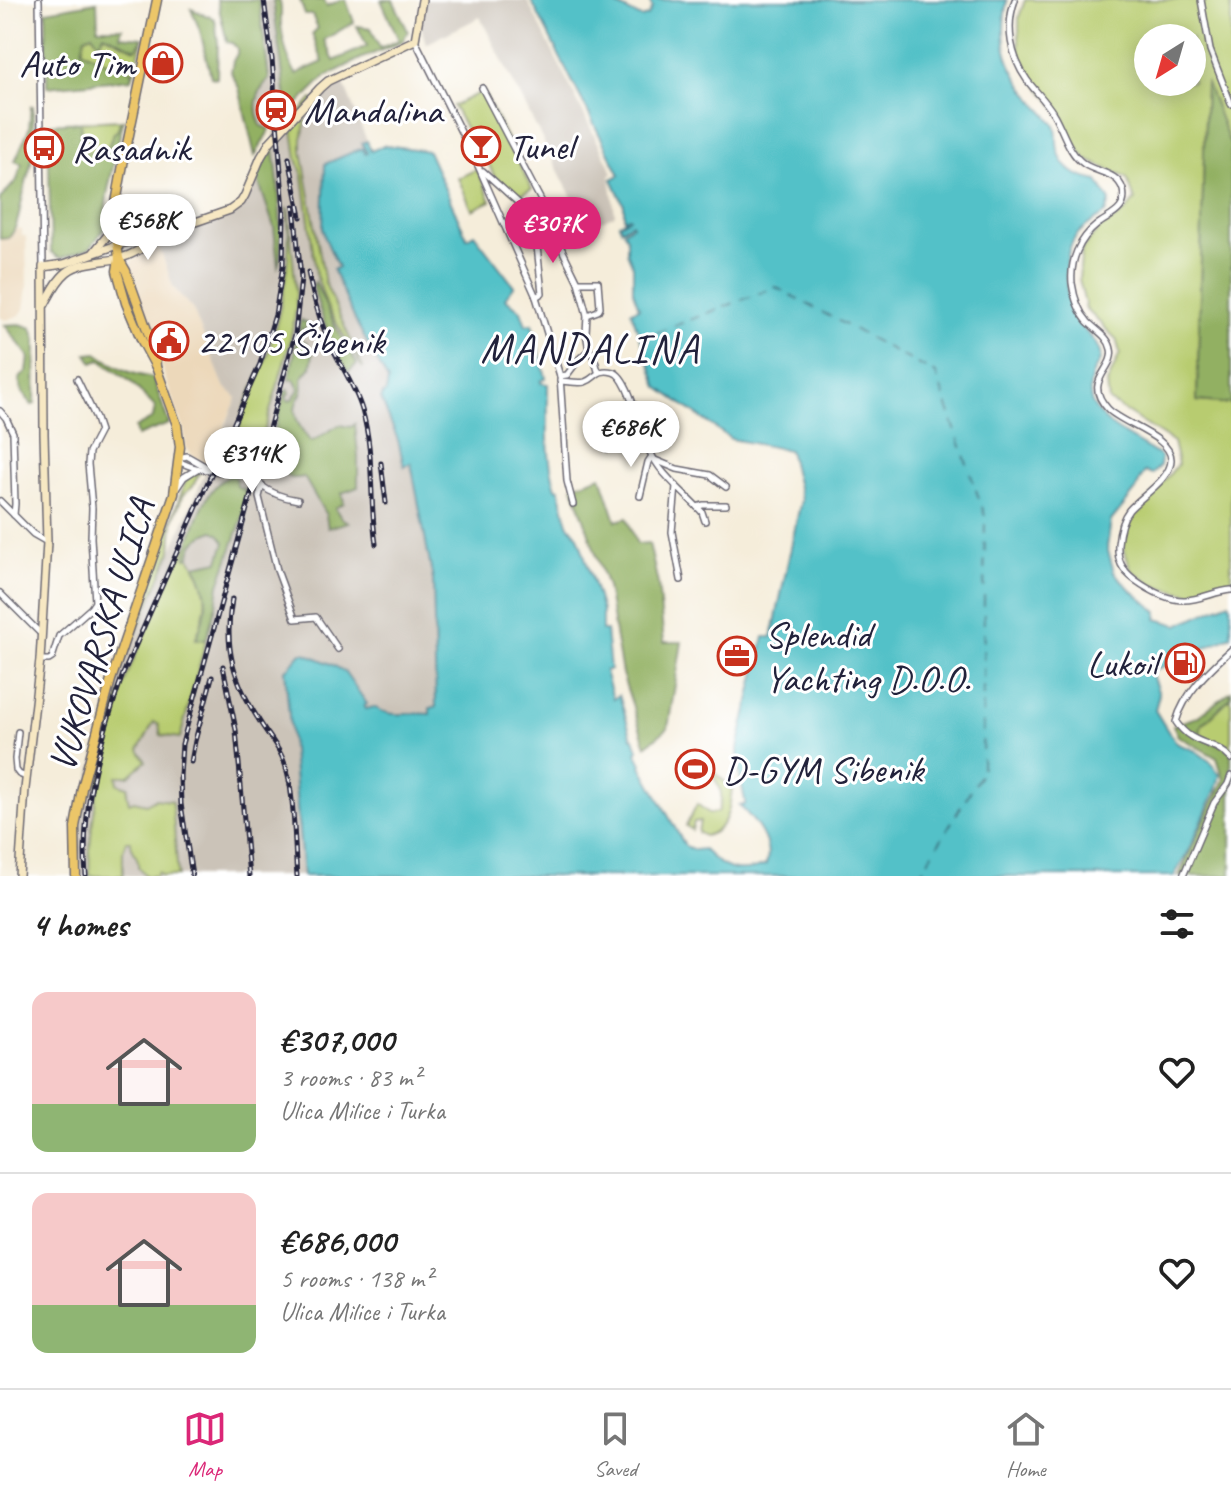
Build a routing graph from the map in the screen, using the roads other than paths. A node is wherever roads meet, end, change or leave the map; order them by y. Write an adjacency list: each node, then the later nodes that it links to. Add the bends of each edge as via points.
1 (39, 0): 17 (street)
2 (157, 0): 10 (main road, VUKOVARSKA ULICA)
3 (422, 0): 6 (main road)
4 (1015, 0): 48 (street, via 1013,55 1026,79 1083,163 1117,179 1122,188 1118,212 1086,236 1072,268 1077,306 1110,344 1112,355 1098,385 1099,398 1110,411 1158,439 1171,461 1120,528 1122,570 1151,591 1182,600)
5 (1201, 0): 8 (street, via 1210,50)
6 (415, 40): 9 (street); 13 (main road, via 320,88 270,142 236,206)
7 (482, 88): 12 (street)
8 (1231, 104)
9 (479, 168): 11 (street); 20 (street)
10 (115, 212): 14 (main road, VUKOVARSKA ULICA); 15 (main road, via 107,236)
11 (534, 216): 12 (street); 20 (street, via 542,293)
12 (552, 229): 19 (street)
13 (161, 234): 14 (main road); 16 (main road)
14 (117, 245): 15 (main road); 16 (main road, VUKOVARSKA ULICA)
15 (92, 254): 17 (main road)
16 (119, 259): 18 (main road, via 80,266); 31 (main road, VUKOVARSKA ULICA, via 126,303 177,425)
17 (43, 270): 18 (main road); 21 (main road)
18 (64, 275): 21 (main road)
19 (578, 282): 22 (street); 22 (street, via 599,285 600,307)
20 (536, 297): 25 (street)
21 (44, 305): 46 (main road)
22 (587, 315): 23 (street)
23 (589, 350): 24 (street); 25 (street)
24 (598, 371): 25 (street, via 585,382); 28 (street, via 618,375)
25 (560, 378): 41 (street)
26 (77, 379): 53 (street, via 100,431 88,464 95,602 59,636 52,658)
27 (0, 411): 44 (street, via 13,433)
28 (642, 432): 29 (street); 30 (street)
29 (608, 449)
30 (654, 458): 35 (street); 36 (street, via 710,475); 38 (street, via 648,462)
31 (179, 460): 32 (street); 33 (street, via 187,456); 37 (main road, VUKOVARSKA ULICA)
32 (198, 468): 33 (street); 37 (street, via 184,477)
33 (211, 469): 34 (street, via 250,473)
34 (262, 485): 39 (street); 51 (street, via 259,497 295,619 316,617)
35 (676, 486): 43 (street); 47 (street, via 672,532)
36 (726, 487)
37 (174, 494): 59 (main road, VUKOVARSKA ULICA, via 115,667 82,788 75,827)
38 (640, 496)
39 (298, 500)
40 (0, 501): 44 (street)
41 (573, 504)
42 (726, 505): 43 (street)
43 (697, 507): 45 (street)
44 (14, 515): 46 (street)
45 (705, 521)
46 (47, 542): 50 (main road)
47 (681, 580)
48 (1231, 590)
49 (0, 593): 50 (street)
50 (42, 635): 53 (main road)
51 (338, 649)
52 (1231, 650): 55 (street, via 1180,706 1176,722 1194,740)
53 (40, 660): 57 (main road)
54 (18, 732): 57 (street, via 15,767)
55 (1231, 759)
56 (1231, 776): 60 (street)
57 (26, 777): 58 (main road)
58 (19, 876)
59 (76, 876)
60 (1183, 876)

